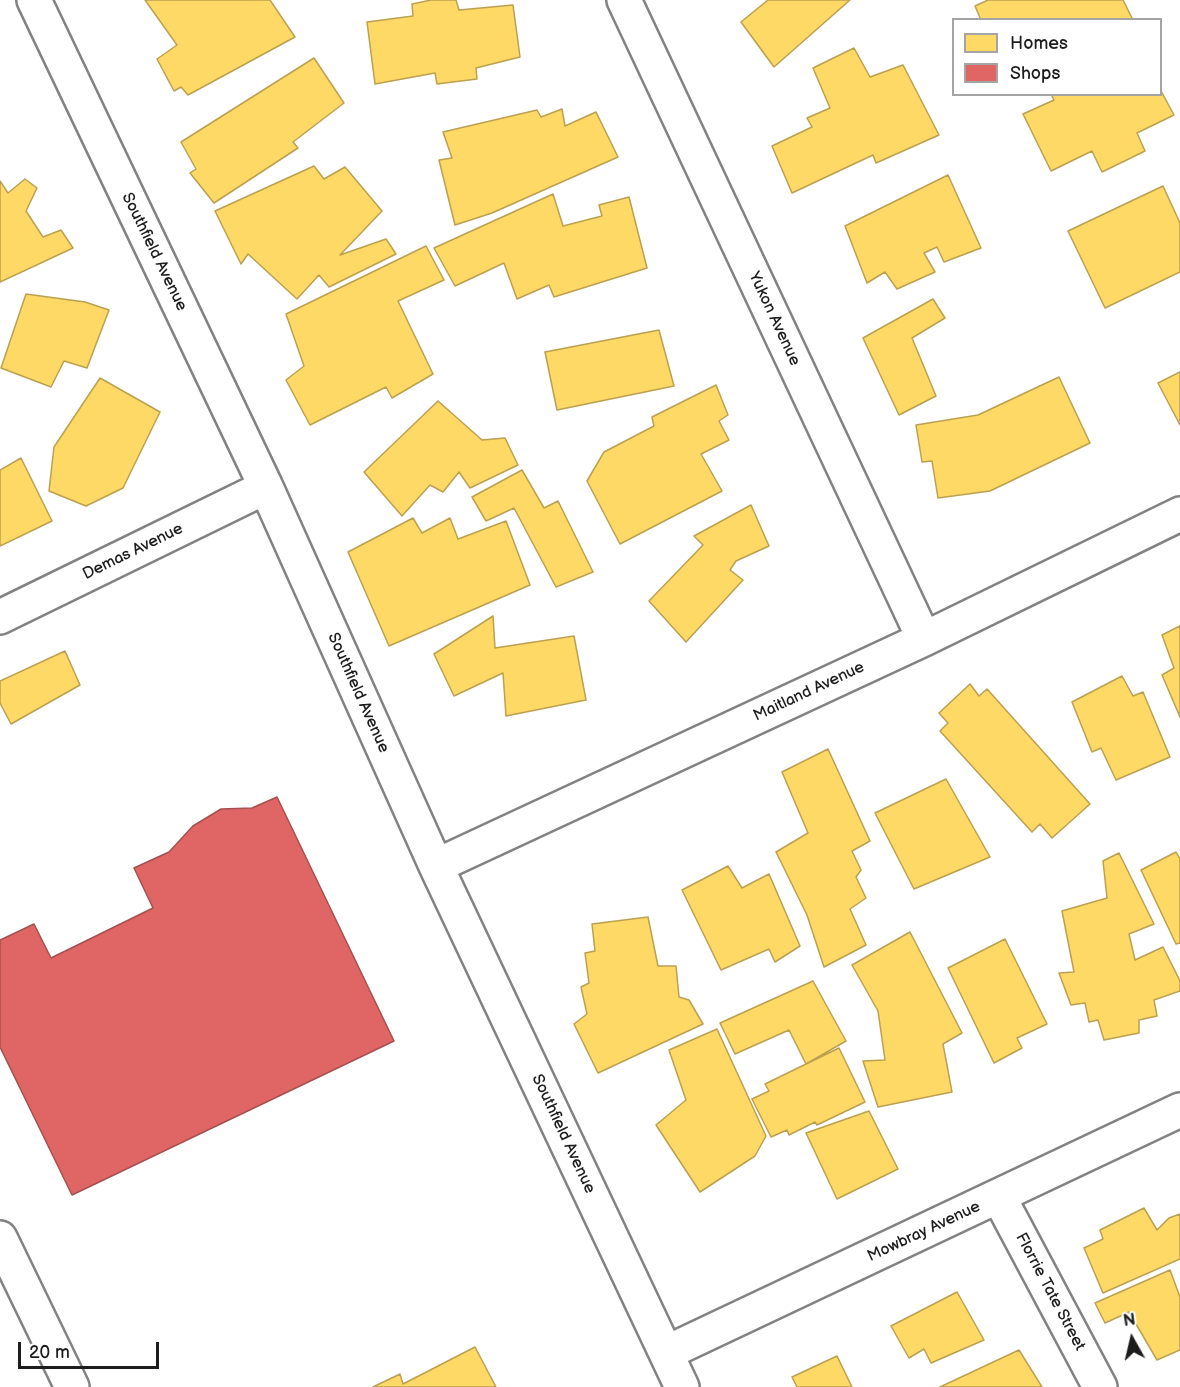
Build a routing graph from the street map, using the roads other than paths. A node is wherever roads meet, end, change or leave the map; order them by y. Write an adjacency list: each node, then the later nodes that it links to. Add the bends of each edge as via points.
1 (34, 0): 3 (street, Southfield Avenue)
2 (624, 0): 6 (street, Yukon Avenue)
3 (266, 487): 5 (street, Demas Avenue); 7 (street, Southfield Avenue)
4 (1180, 514): 6 (street, Maitland Avenue)
5 (0, 616)
6 (924, 639): 7 (street, Maitland Avenue)
7 (436, 866): 11 (street, Southfield Avenue)
8 (1180, 1110): 9 (street, Mowbray Avenue)
9 (999, 1197): 11 (street, Mowbray Avenue); 14 (street, Florrie Tate Street)
10 (0, 1238): 12 (street)
11 (668, 1352): 13 (street, Southfield Avenue)
12 (72, 1387)
13 (682, 1387)
14 (1100, 1387)

